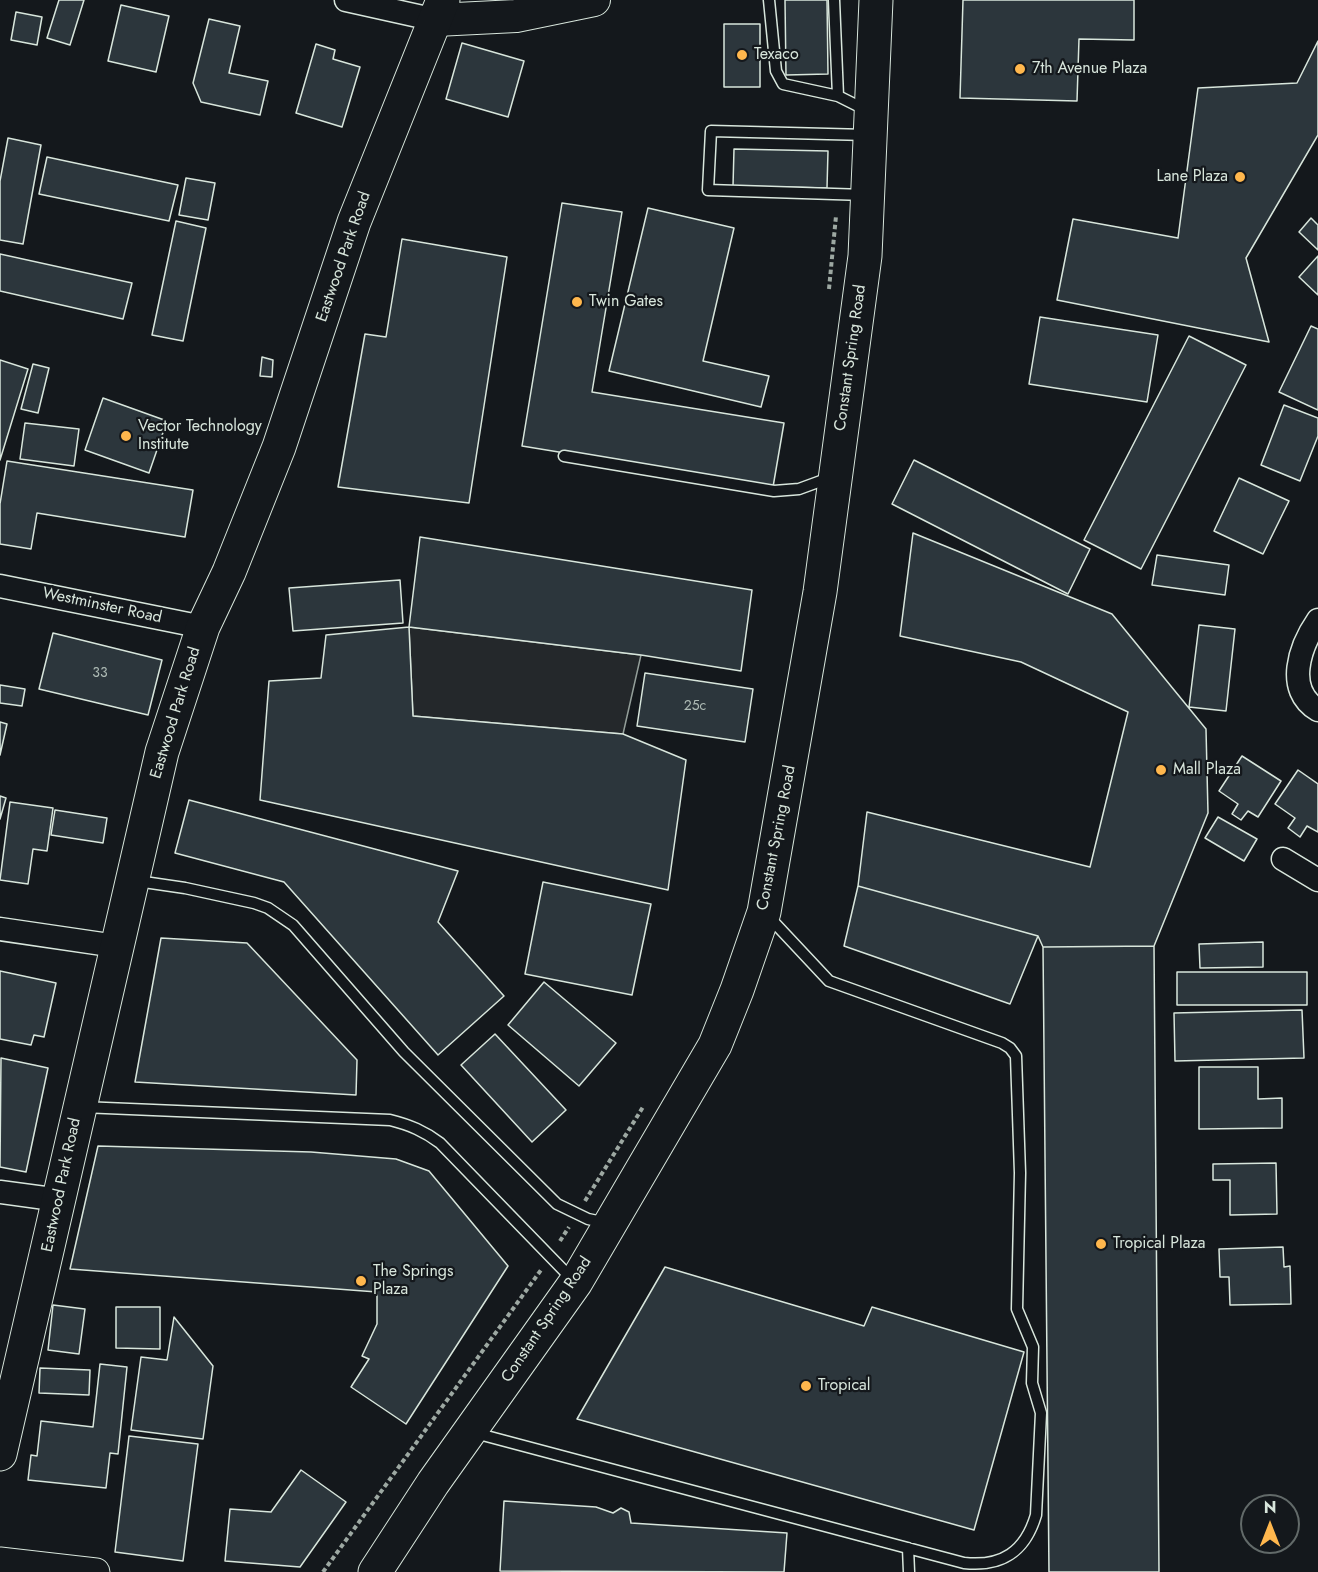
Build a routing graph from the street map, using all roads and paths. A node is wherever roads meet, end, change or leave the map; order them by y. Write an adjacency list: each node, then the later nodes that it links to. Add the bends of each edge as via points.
1 (346, 0): 6 (street)
2 (594, 0): 6 (main road, via 516,16)
3 (769, 0): 7 (lane, via 776,71 783,84)
4 (834, 0): 7 (lane)
5 (876, 0): 8 (main road, Constant Spring Road)
6 (439, 10): 14 (main road, Eastwood Park Road, via 354,222 279,447)
7 (838, 96): 8 (lane)
8 (870, 123): 9 (main road, Constant Spring Road); 9 (lane, via 711,131 708,190)
9 (868, 195): 11 (main road, Constant Spring Road, via 865,256)
10 (564, 456): 11 (lane, via 774,491 799,489)
11 (835, 476): 19 (main road, Constant Spring Road, via 820,591)
12 (0, 586): 14 (street, Westminster Road)
13 (1318, 620): 15 (street, via 1297,666 1308,704)
14 (203, 627): 18 (main road, Eastwood Park Road, via 162,752)
15 (1318, 710)
16 (1283, 859): 17 (street)
17 (1318, 879)
18 (132, 880): 21 (main road, Eastwood Park Road); 26 (lane, via 254,903 282,916 404,1052 557,1204)
19 (764, 912): 27 (main road, Constant Spring Road, via 715,1045); 34 (lane, via 829,981 1002,1043 1014,1052 1017,1061 1017,1309 1033,1347 1032,1383 1041,1413 1036,1515 1032,1529 1016,1550 992,1563)
20 (0, 929): 21 (street)
21 (116, 946): 23 (main road, Eastwood Park Road)
22 (645, 1103): 26 (path)
23 (79, 1107): 25 (main road, Eastwood Park Road); 28 (lane, via 390,1120 408,1124 440,1143)
24 (0, 1192): 25 (street)
25 (60, 1200): 31 (main road, Eastwood Park Road)
26 (577, 1214): 27 (lane); 28 (path)
27 (610, 1223): 29 (main road, Constant Spring Road)
28 (550, 1257): 29 (lane); 36 (path)
29 (576, 1282): 30 (main road, Constant Spring Road)
30 (470, 1431): 32 (lane); 37 (main road, Constant Spring Road)
31 (0, 1454)
32 (908, 1548): 34 (lane); 38 (lane)
33 (0, 1561): 35 (street)
34 (963, 1568)
35 (96, 1572)
36 (323, 1572)
37 (375, 1572)
38 (909, 1572)

